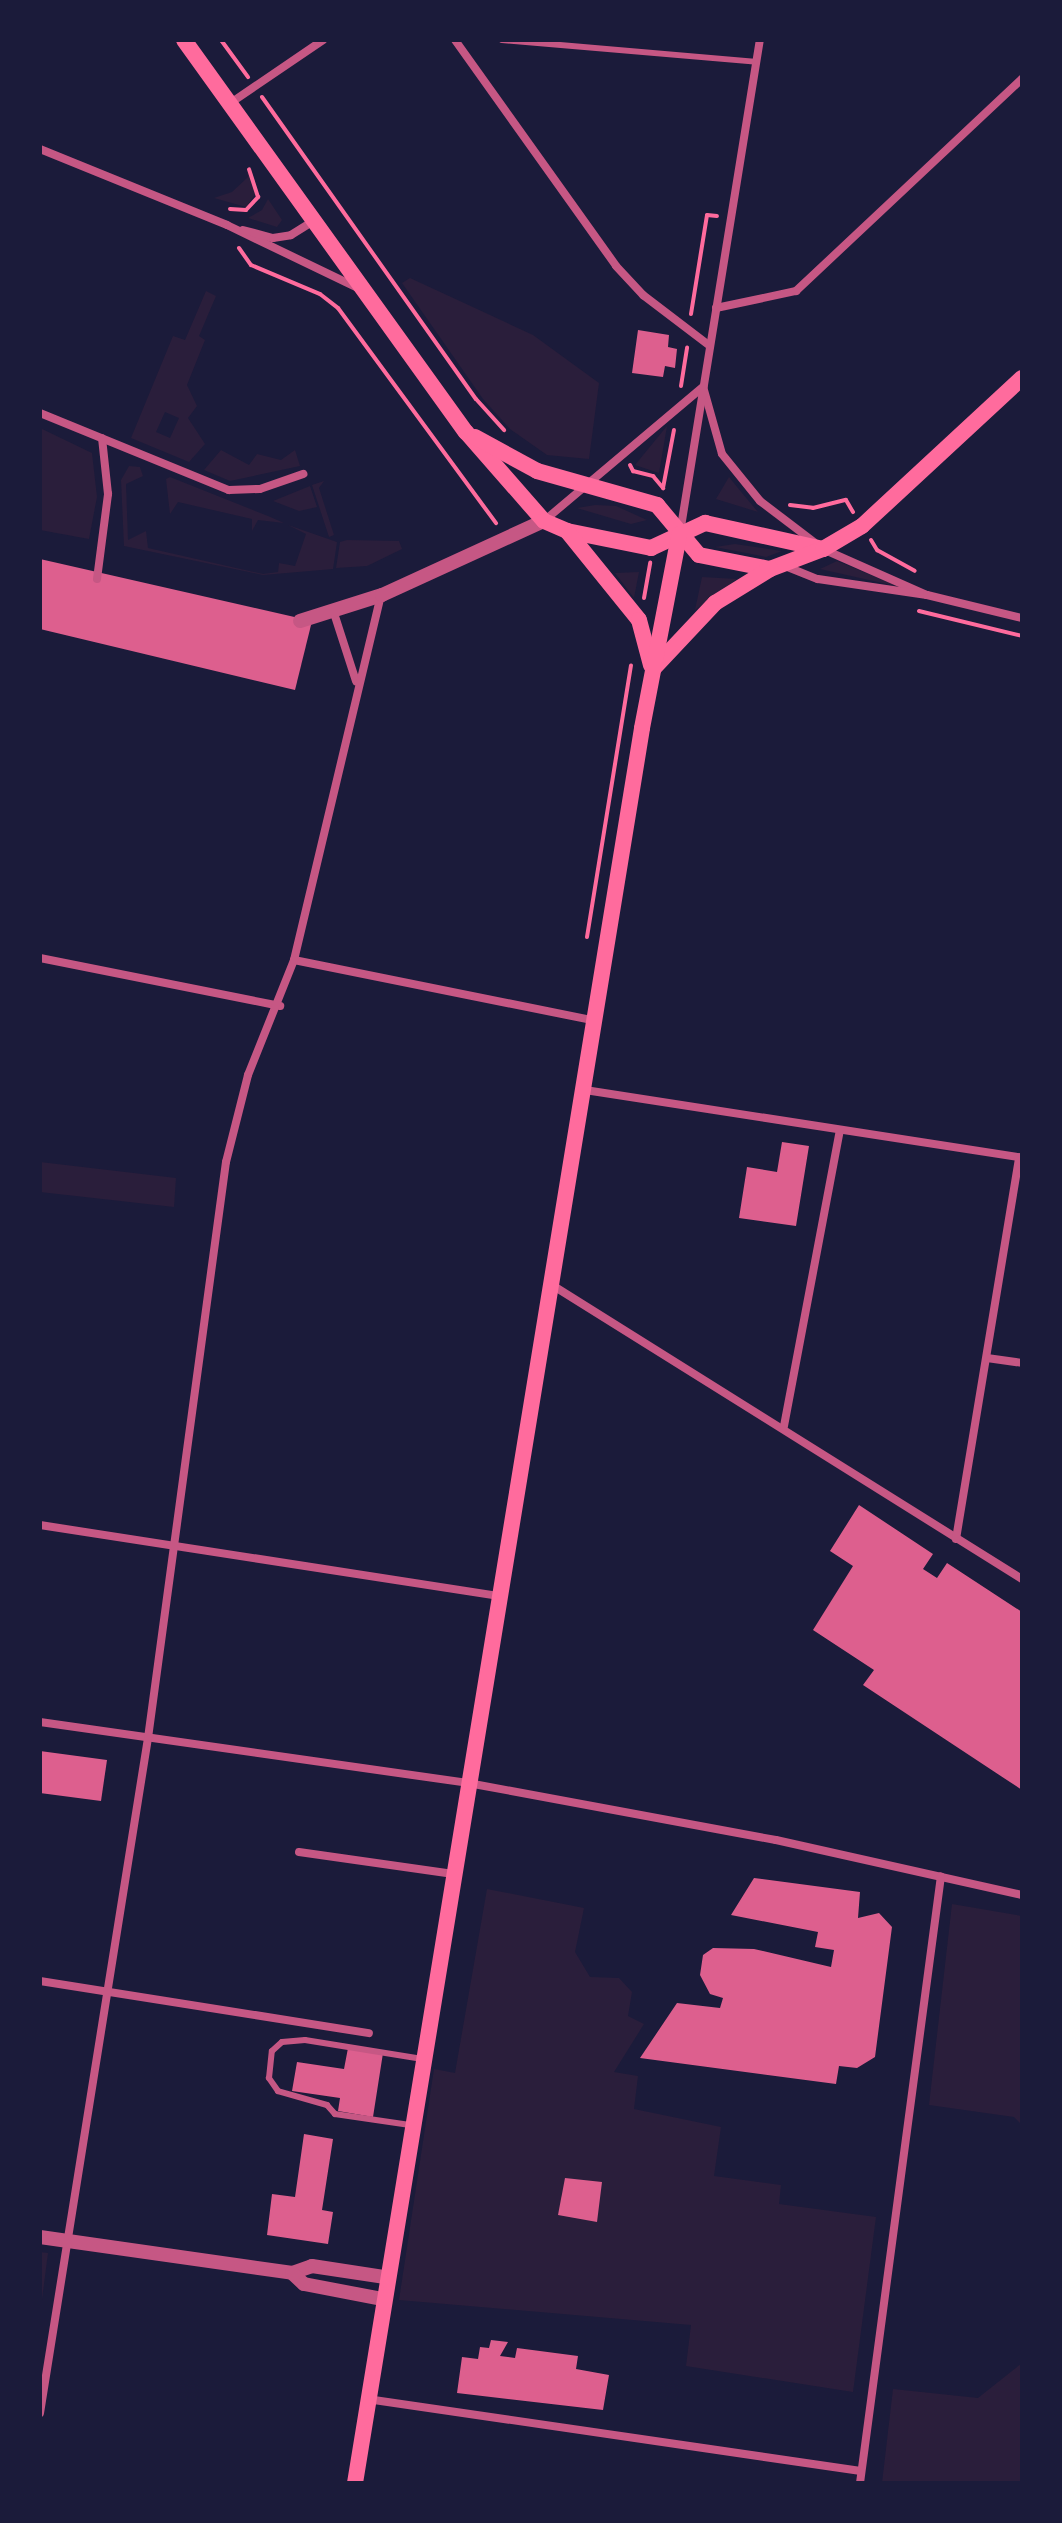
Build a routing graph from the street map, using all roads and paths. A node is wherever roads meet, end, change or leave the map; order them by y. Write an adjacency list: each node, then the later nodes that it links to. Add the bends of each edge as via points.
1 (184, 40): 10 (main road)
2 (221, 40): 9 (path)
3 (323, 40): 9 (street)
4 (455, 40): 20 (street, via 616,266 643,295)
5 (502, 40): 7 (lane)
6 (760, 40): 7 (street)
7 (757, 62): 19 (street)
8 (1022, 79): 19 (street, via 796,291)
9 (253, 85): 10 (street); 27 (path, via 476,399)
10 (229, 104): 15 (main road)
11 (40, 149): 14 (street)
12 (249, 169): 14 (path, via 259,189 255,203 239,211 215,202)
13 (707, 215): 20 (path)
14 (208, 217): 16 (street)
15 (312, 222): 16 (street, via 291,235 273,238); 18 (main road)
16 (227, 225): 18 (street)
17 (235, 244): 36 (path, via 251,265 320,294 338,308)
18 (362, 290): 26 (main road)
19 (716, 308): 21 (street)
20 (689, 329): 21 (street); 24 (path)
21 (710, 346): 23 (street)
22 (1022, 378): 37 (main road)
23 (703, 387): 24 (street); 33 (street); 34 (street, via 722,454)
24 (677, 409): 29 (street); 32 (path)
25 (40, 413): 28 (street)
26 (466, 432): 31 (main road, via 537,471); 35 (main road)
27 (506, 432)
28 (102, 438): 30 (street, via 229,490 260,489); 43 (street, via 108,494)
29 (625, 454): 31 (street); 32 (path, via 633,471 653,476)
30 (303, 474)
31 (584, 485): 35 (street); 39 (main road, via 657,505)
32 (663, 488): 33 (path)
33 (688, 495): 39 (street)
34 (770, 511): 37 (path, via 846,500); 40 (street)
35 (544, 521): 38 (main road); 44 (street)
36 (496, 523)
37 (862, 526): 40 (main road); 42 (path, via 877,550)
38 (567, 531): 39 (main road, via 651,548); 49 (main road, via 639,620)
39 (679, 535): 40 (main road, via 705,523); 41 (main road, via 699,555); 49 (main road)
40 (823, 549): 41 (main road); 45 (street)
41 (778, 568): 45 (street); 49 (main road, via 715,603)
42 (917, 573)
43 (97, 579)
44 (382, 595): 46 (street); 50 (street)
45 (927, 595): 47 (street)
46 (333, 610): 48 (street); 50 (street)
47 (1022, 618)
48 (300, 621)
49 (652, 670): 54 (main road)
50 (357, 682): 52 (street)
51 (40, 958): 53 (street)
52 (294, 960): 53 (street); 54 (street)
53 (280, 1006): 64 (street, via 248,1075 226,1162)
54 (597, 1021): 55 (main road)
55 (585, 1090): 56 (street); 58 (main road)
56 (840, 1130): 57 (street); 61 (street)
57 (1020, 1158): 59 (street)
58 (552, 1285): 61 (street); 66 (main road)
59 (987, 1358): 60 (street); 63 (street)
60 (1022, 1363)
61 (784, 1426): 63 (street)
62 (40, 1525): 64 (street)
63 (956, 1539): 65 (street)
64 (176, 1542): 66 (street); 68 (street)
65 (1022, 1579)
66 (500, 1596): 69 (main road)
67 (40, 1722): 68 (street)
68 (148, 1738): 69 (street); 75 (street)
69 (468, 1783): 71 (main road); 72 (street)
70 (299, 1852): 71 (street)
71 (453, 1874): 77 (main road)
72 (941, 1876): 73 (street); 86 (street)
73 (1022, 1895)
74 (40, 1981): 75 (street)
75 (106, 1991): 76 (street); 80 (street)
76 (369, 2033)
77 (422, 2059): 78 (main road); 78 (lane, via 305,2040 282,2042 272,2051 269,2078 278,2091 327,2105 335,2114)
78 (411, 2125): 82 (main road)
79 (40, 2237): 80 (street)
80 (67, 2240): 81 (street); 85 (street)
81 (292, 2273): 82 (street, via 312,2266); 83 (street, via 304,2284)
82 (385, 2277): 83 (main road)
83 (382, 2299): 84 (main road)
84 (367, 2399): 86 (street); 87 (main road)
85 (40, 2413)
86 (861, 2471): 88 (street)
87 (355, 2483)
88 (860, 2483)

